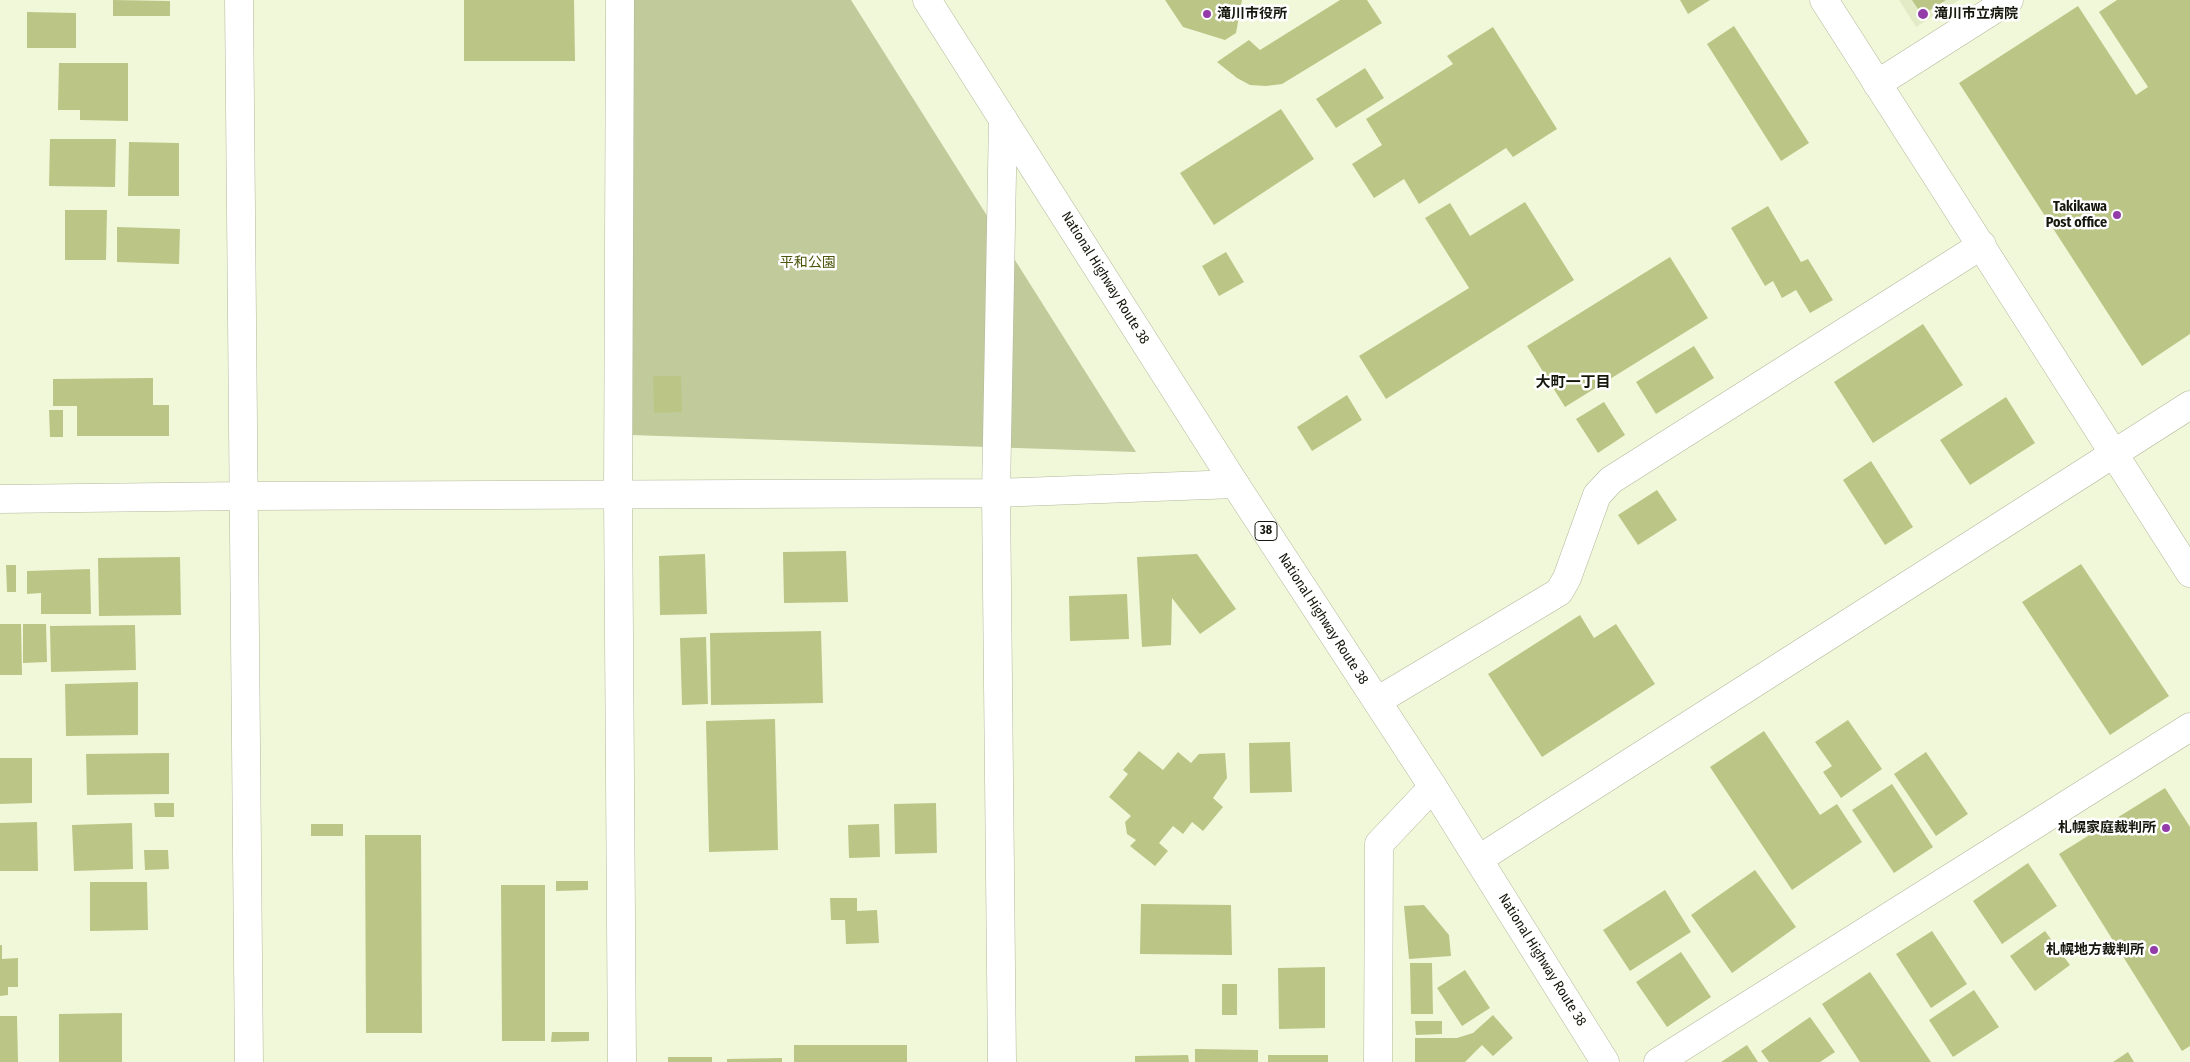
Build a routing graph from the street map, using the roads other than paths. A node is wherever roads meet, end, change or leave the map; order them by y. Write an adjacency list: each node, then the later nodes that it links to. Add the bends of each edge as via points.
1 (239, 0): 13 (main road)
2 (620, 0): 14 (main road)
3 (927, 0): 7 (main road, National Highway Route 38 / 38)
4 (1824, 0): 6 (main road)
5 (2009, 0): 6 (main road)
6 (1877, 84): 8 (main road)
7 (1003, 119): 11 (main road, National Highway Route 38 / 38); 12 (main road)
8 (1982, 245): 10 (main road); 17 (main road, via 1611,480 1597,495 1568,578 1559,592)
9 (2190, 405): 10 (main road)
10 (2114, 454): 16 (main road); 20 (main road)
11 (1235, 484): 12 (main road); 17 (main road, National Highway Route 38 / 38)
12 (996, 493): 14 (main road); 23 (main road)
13 (245, 496): 14 (main road); 15 (main road); 21 (main road)
14 (618, 496): 22 (main road)
15 (0, 499)
16 (2190, 573)
17 (1377, 701): 19 (main road, National Highway Route 38 / 38)
18 (2190, 727): 26 (main road)
19 (1433, 787): 20 (main road, National Highway Route 38 / 38); 24 (main road, via 1379,844)
20 (1478, 859): 25 (main road, National Highway Route 38 / 38)
21 (249, 1062)
22 (622, 1062)
23 (1002, 1062)
24 (1378, 1062)
25 (1606, 1062)
26 (1658, 1062)

